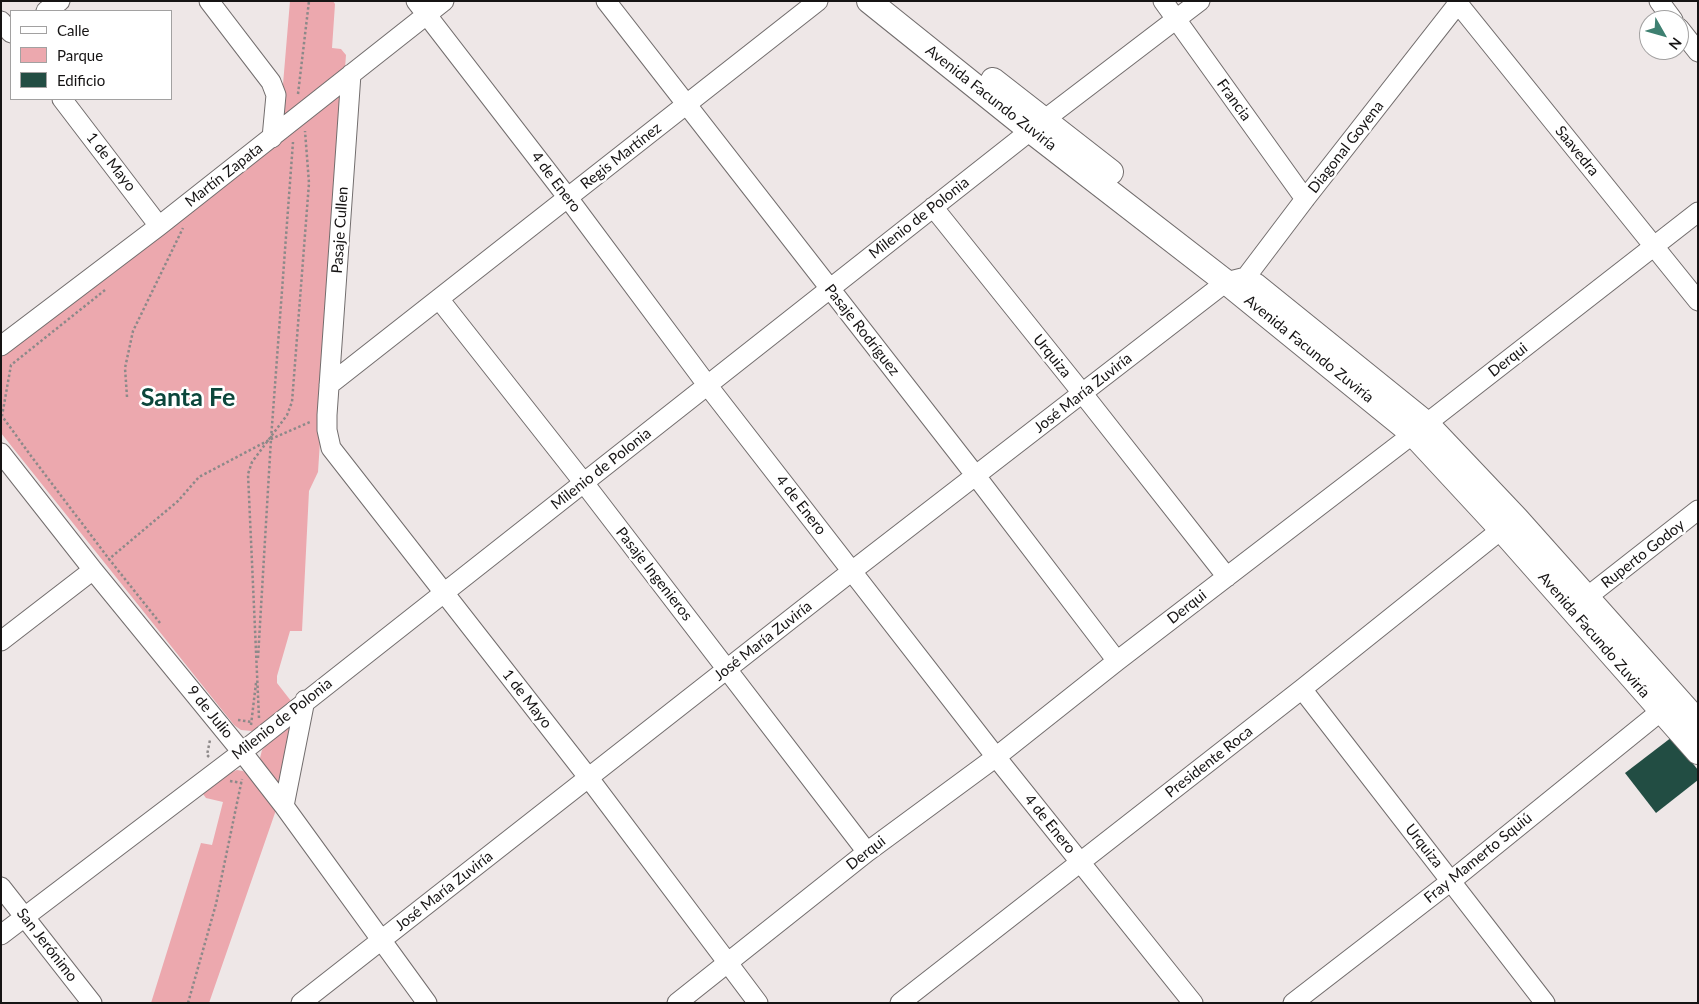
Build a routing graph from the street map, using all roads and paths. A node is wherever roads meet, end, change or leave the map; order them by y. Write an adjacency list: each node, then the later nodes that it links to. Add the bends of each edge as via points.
1 (60, 1): 13 (street)
2 (209, 1): 25 (street, via 271,82 276,95)
3 (309, 1): 22 (path)
4 (444, 1): 12 (street, Martín Zapata)
5 (606, 1): 21 (street, Pasaje Rodríguez)
6 (818, 1): 21 (street, Regis Martínez)
7 (869, 1): 23 (main road, Avenida Facundo Zuviría)
8 (894, 1): 23 (main road, Avenida Facundo Zuviría)
9 (1163, 1): 14 (street, Francia)
10 (1200, 1): 14 (street, Milenio de Polonia)
11 (1458, 2): 27 (street, Diagonal Goyena); 31 (street, Saavedra)
12 (421, 8): 19 (street, Martín Zapata); 26 (street, 4 de Enero)
13 (47, 10)
14 (1177, 19): 23 (street, Milenio de Polonia); 27 (street, Francia)
15 (1, 21): 16 (street)
16 (10, 32)
17 (1689, 41): 18 (street)
18 (1698, 52)
19 (351, 74): 22 (street, Martín Zapata); 38 (street, Pasaje Cullen)
20 (63, 100): 30 (street, 1 de Mayo)
21 (686, 105): 26 (street, Regis Martínez); 34 (street, Pasaje Rodríguez)
22 (295, 119): 24 (path); 25 (street, Martín Zapata)
23 (1038, 125): 28 (street, Milenio de Polonia); 32 (main road, Avenida Facundo Zuviría)
24 (293, 138): 25 (path); 44 (path); 44 (path, via 305,128 309,183 292,402)
25 (279, 141): 30 (street, Martín Zapata)
26 (568, 198): 35 (street, Regis Martínez); 39 (street, 4 de Enero)
27 (1305, 199): 32 (street, Diagonal Goyena)
28 (933, 207): 34 (street, Milenio de Polonia); 40 (street, Urquiza)
29 (1698, 212): 31 (street, Derqui)
30 (168, 229): 37 (street, Martín Zapata); 41 (path, via 184,227 133,331 125,368)
31 (1654, 246): 36 (street, Saavedra); 43 (street, Derqui)
32 (1236, 280): 40 (street, José María Zuviría); 43 (main road, Avenida Facundo Zuviría)
33 (111, 285): 50 (path, via 11,365 2,416)
34 (829, 289): 39 (street, Milenio de Polonia); 46 (street, Pasaje Rodríguez)
35 (439, 298): 38 (street, Regis Martínez); 47 (street, Pasaje Ingenieros)
36 (1698, 301)
37 (1, 346)
38 (328, 385): 42 (street, 1 de Mayo)
39 (708, 386): 47 (street, Milenio de Polonia); 52 (street, 4 de Enero)
40 (1083, 394): 46 (street, José María Zuviría); 53 (street, Urquiza)
41 (127, 397)
42 (326, 415): 44 (path); 54 (street, 1 de Mayo, via 326,430 334,453)
43 (1420, 429): 49 (main road, Avenida Facundo Zuviría); 53 (street, Derqui)
44 (270, 439): 50 (path, via 199,477 178,501); 60 (path); 60 (path, via 252,462 248,474)
45 (1, 453): 51 (street, 9 de Julio)
46 (976, 476): 52 (street, José María Zuviría); 58 (street, Pasaje Rodríguez)
47 (584, 483): 54 (street, Milenio de Polonia); 59 (street, Pasaje Ingenieros)
48 (1698, 510): 55 (street, Ruperto Godoy)
49 (1509, 523): 55 (main road, Avenida Facundo Zuviría); 61 (street, Presidente Roca); 63 (main road, Avenida Facundo Zuviría)
50 (109, 559): 56 (path)
51 (93, 570): 57 (street); 67 (street, 9 de Julio)
52 (852, 571): 59 (street, José María Zuviría); 69 (street, 4 de Enero)
53 (1226, 576): 58 (street, Derqui)
54 (444, 592): 62 (street, Milenio de Polonia); 70 (street, 1 de Mayo)
55 (1587, 597): 66 (main road, Avenida Facundo Zuviría)
56 (163, 627)
57 (1, 641)
58 (1117, 661): 69 (street, Derqui)
59 (728, 669): 70 (street, José María Zuviría); 72 (street, Pasaje Ingenieros)
60 (258, 672): 65 (path); 65 (path)
61 (1302, 689): 73 (street, Presidente Roca); 74 (street, Urquiza)
62 (305, 700): 65 (street, Milenio de Polonia); 71 (street)
63 (1661, 711): 68 (main road, Avenida Facundo Zuviría); 74 (street, Fray Mamerto Squiú)
64 (236, 719): 65 (path)
65 (261, 720): 67 (street, Milenio de Polonia); 67 (path)
66 (1698, 722)
67 (245, 752): 71 (street, 9 de Julio); 76 (street, Milenio de Polonia); 82 (path, via 216,904)
68 (1698, 752)
69 (996, 757): 72 (street, Derqui); 73 (street, 4 de Enero)
70 (588, 777): 78 (street, José María Zuviría); 79 (street, 1 de Mayo)
71 (284, 806): 78 (street, 9 de Julio)
72 (867, 852): 79 (street, Derqui)
73 (1081, 863): 80 (street, Presidente Roca); 87 (street, 4 de Enero)
74 (1451, 880): 88 (street, Fray Mamerto Squiú); 89 (street, Urquiza)
75 (1, 887): 76 (street, San Jerónimo)
76 (25, 917): 77 (street, Milenio de Polonia); 81 (street, San Jerónimo)
77 (1, 935)
78 (381, 941): 83 (street, José María Zuviría); 84 (street, 9 de Julio)
79 (728, 963): 85 (street, Derqui); 86 (street, 1 de Mayo)
80 (902, 1002)
81 (92, 1003)
82 (188, 1003)
83 (301, 1003)
84 (427, 1003)
85 (677, 1003)
86 (758, 1003)
87 (1193, 1003)
88 (1293, 1003)
89 (1545, 1003)

